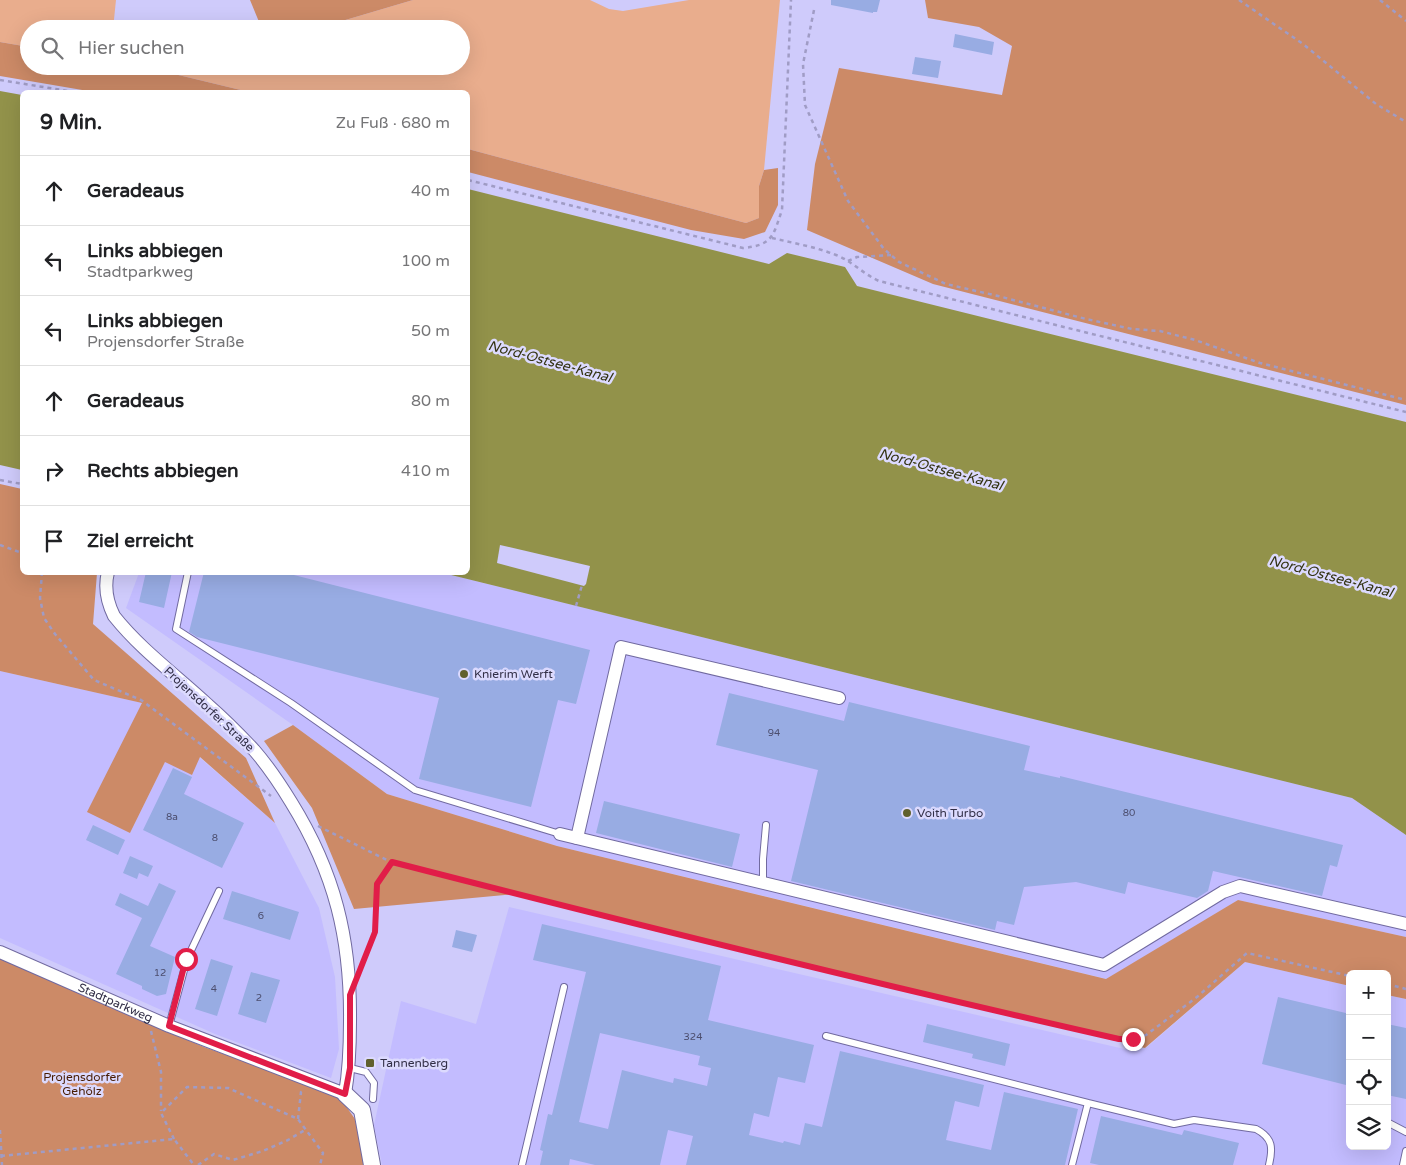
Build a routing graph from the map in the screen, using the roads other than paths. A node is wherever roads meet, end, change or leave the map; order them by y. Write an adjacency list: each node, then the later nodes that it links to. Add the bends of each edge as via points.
1 (108, 575): 14 (street, Projensdorfer Straße, via 106,590 114,616 255,751 301,817 338,904 348,951)
2 (187, 575): 5 (lane, via 176,629 291,703 415,790)
3 (839, 698): 6 (street, via 621,647)
4 (766, 825): 7 (lane)
5 (560, 834): 6 (street)
6 (577, 838): 7 (street)
7 (764, 883): 9 (street, via 1104,965 1223,892 1240,886)
8 (219, 891): 12 (lane, via 186,959)
9 (1406, 924)
10 (0, 952): 12 (street, Stadtparkweg)
11 (564, 987): 22 (lane)
12 (169, 1026): 15 (street, Stadtparkweg)
13 (826, 1036): 17 (lane)
14 (350, 1068): 15 (street, Projensdorfer Straße); 16 (lane, via 366,1072 374,1083)
15 (345, 1094): 21 (street, via 362,1110)
16 (373, 1099)
17 (1088, 1103): 23 (lane); 24 (lane, via 1174,1124 1194,1120 1256,1129 1270,1140)
18 (1391, 1124): 19 (lane)
19 (1406, 1132)
20 (1406, 1151): 25 (lane)
21 (372, 1165)
22 (522, 1165)
23 (1072, 1165)
24 (1269, 1165)
25 (1403, 1165)

